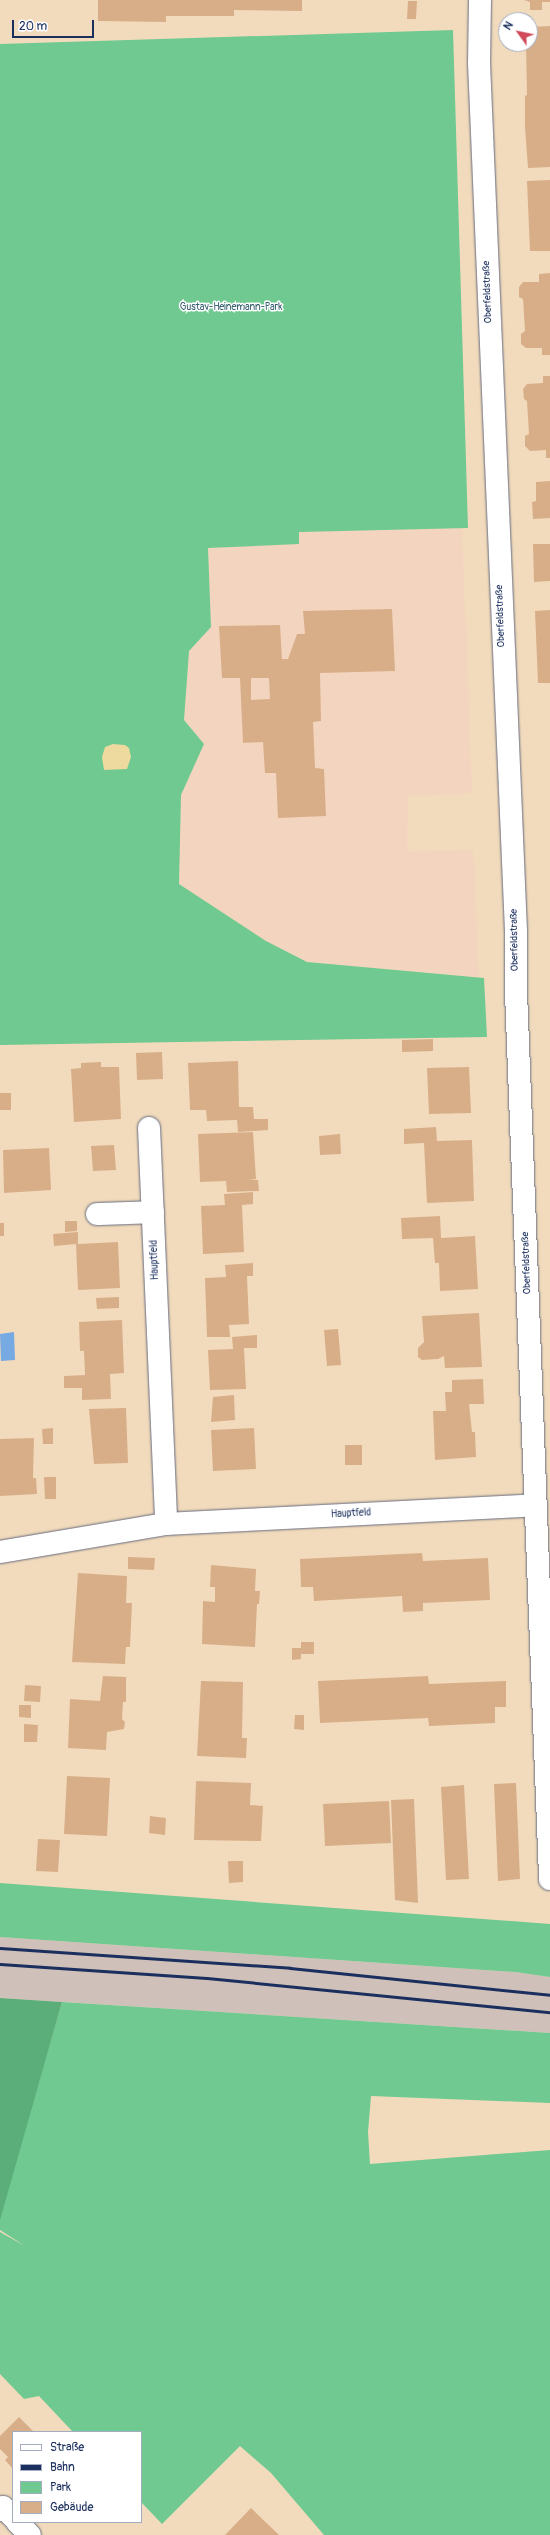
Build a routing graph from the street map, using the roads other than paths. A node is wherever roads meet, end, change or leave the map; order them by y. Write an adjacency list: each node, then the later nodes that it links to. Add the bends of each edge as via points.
1 (480, 0): 5 (street, Oberfeldstraße, via 479,63 516,932 516,992)
2 (149, 1128): 3 (street, Hauptfeld)
3 (153, 1212): 4 (street); 6 (street, Hauptfeld)
4 (97, 1214)
5 (536, 1505): 6 (street, Hauptfeld); 8 (street, Oberfeldstraße)
6 (166, 1524): 7 (street, Hauptfeld)
7 (0, 1552)
8 (550, 1879)
9 (0, 2510): 10 (street, via 3,2507)
10 (12, 2516)
11 (18, 2523): 12 (street)
12 (30, 2535)

